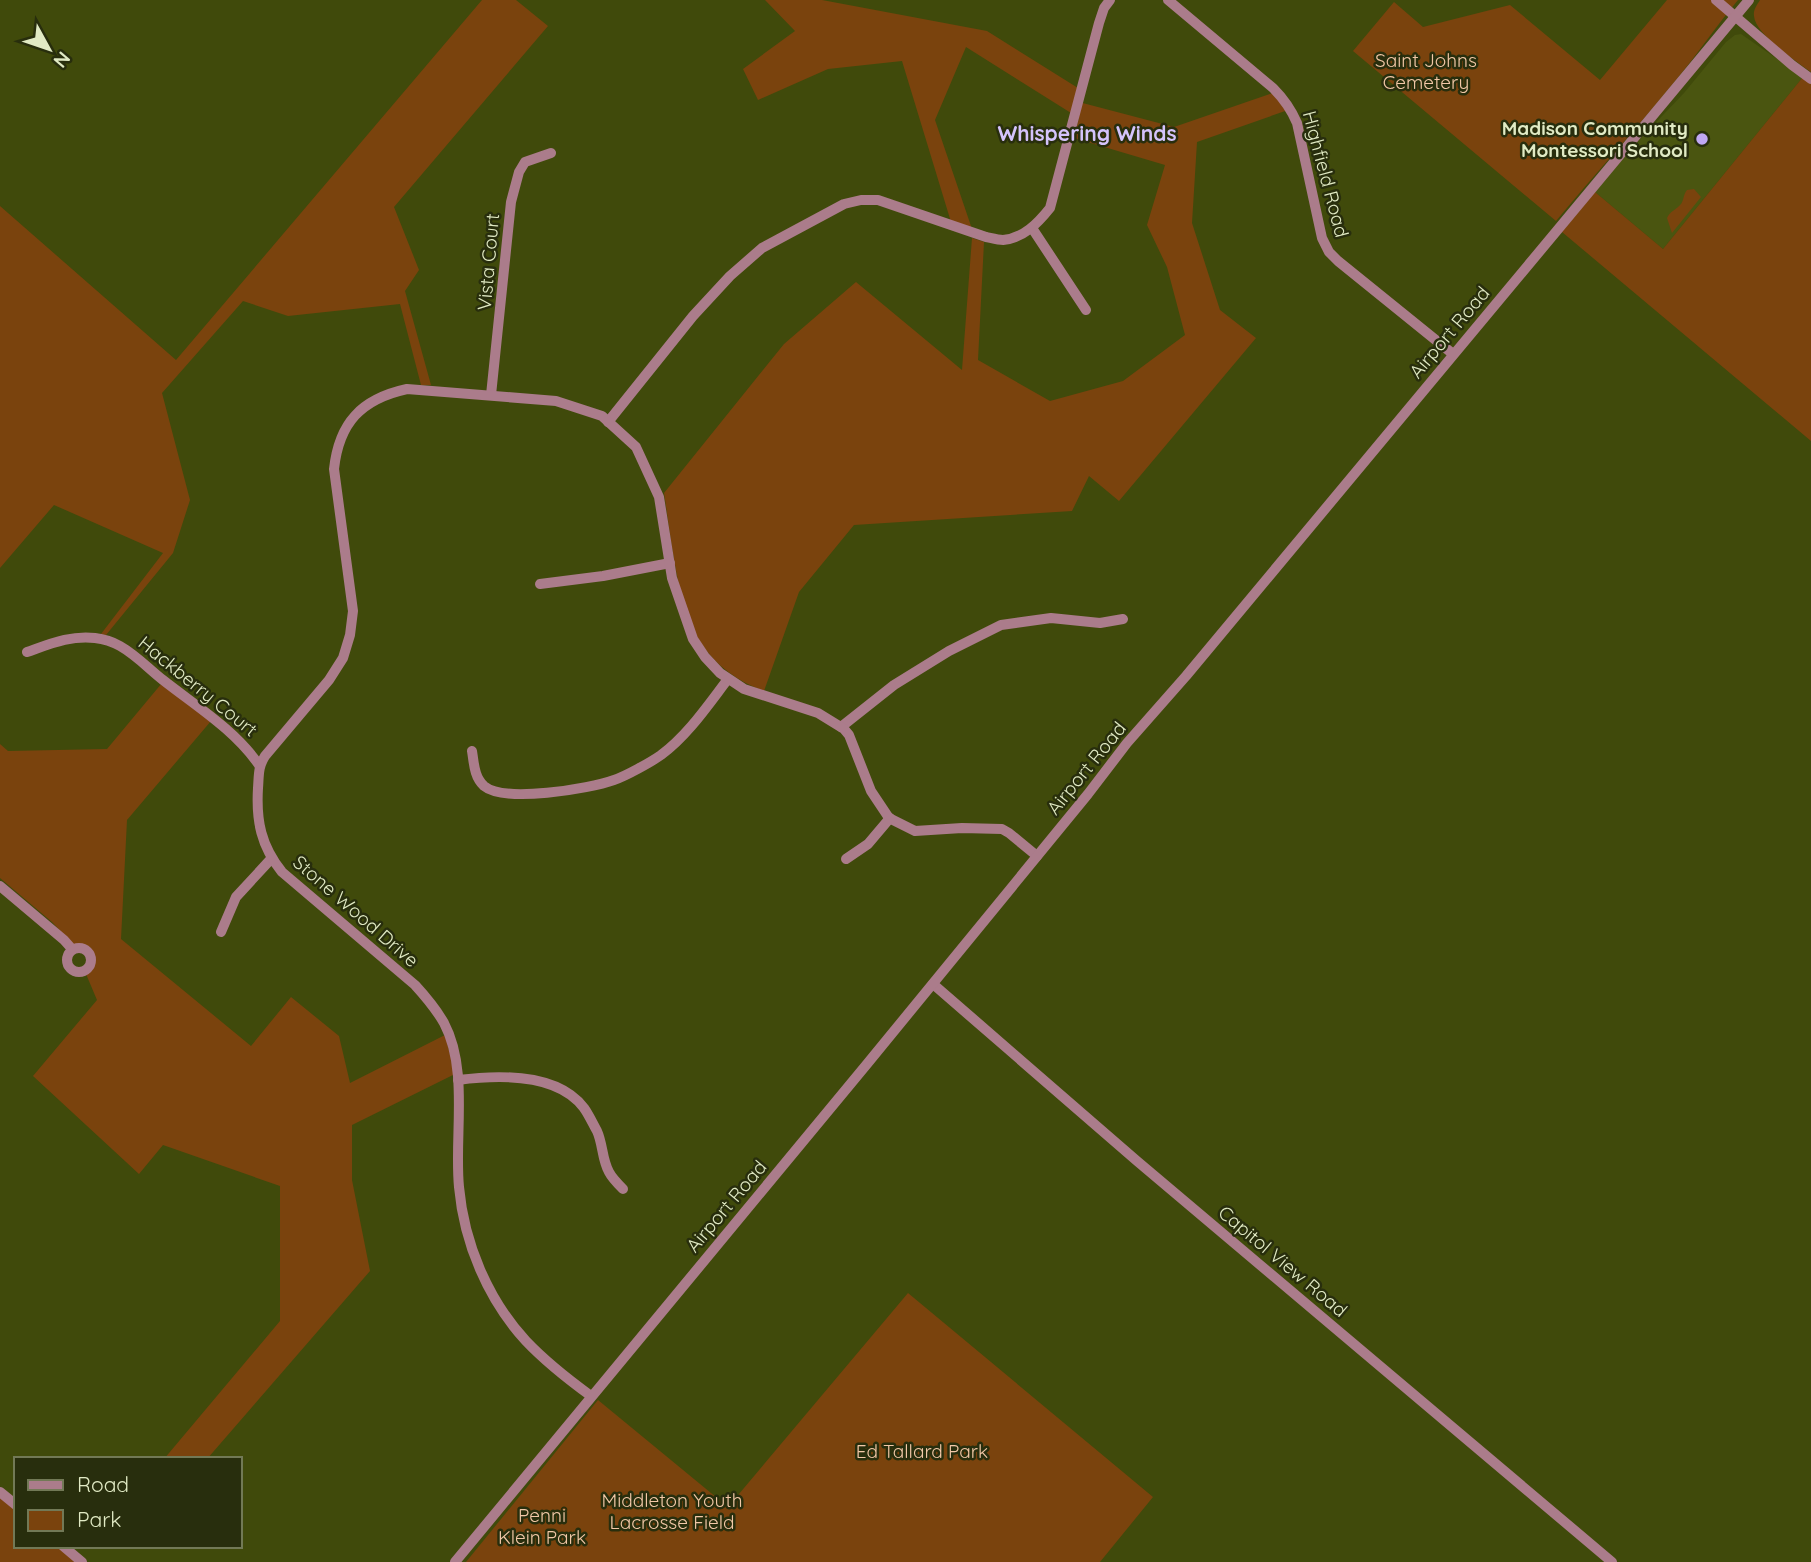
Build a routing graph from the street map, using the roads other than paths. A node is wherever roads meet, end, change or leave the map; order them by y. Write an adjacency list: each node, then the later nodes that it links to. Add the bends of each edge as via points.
1 (1110, 0): 8 (street, via 1098,23 1050,208)
2 (1168, 0): 10 (street, Highfield Road, via 1273,88 1292,110 1329,252)
3 (1716, 0): 5 (street)
4 (1749, 0): 5 (street, Airport Road)
5 (1735, 16): 6 (street); 10 (street, Airport Road)
6 (1811, 79)
7 (551, 153): 11 (street, Vista Court, via 525,162 511,202)
8 (1032, 228): 9 (street); 12 (street, via 1003,240 878,200 844,204 762,248 730,276)
9 (1086, 310)
10 (1453, 354): 22 (street, Airport Road)
11 (491, 395): 12 (street, via 556,401); 20 (street, via 407,389 376,399 349,421 334,469 353,611 351,635 330,680)
12 (608, 422): 13 (street, via 636,447 659,498)
13 (670, 563): 14 (street); 17 (street, via 693,639)
14 (540, 584)
15 (1122, 619): 18 (street, via 1100,623 1051,618 1001,625 894,685)
16 (27, 652): 20 (street, Hackberry Court, via 77,637 122,647 226,730)
17 (728, 679): 18 (street, via 744,689 818,713); 19 (street, via 686,733 661,756 615,780 548,794 496,793 477,778)
18 (841, 727): 21 (street, via 849,735 871,791)
19 (472, 751)
20 (259, 765): 23 (street, Stone Wood Drive, via 259,825)
21 (890, 818): 22 (street, via 915,831 1002,829); 24 (street, via 868,844)
22 (1037, 856): 28 (street, Airport Road)
23 (271, 859): 26 (street, via 236,897); 29 (street, Stone Wood Drive, via 432,1003 453,1047)
24 (846, 859)
25 (0, 886): 27 (street)
26 (221, 932)
27 (72, 950)
28 (933, 984): 31 (street, Airport Road); 37 (street, Capitol View Road)
29 (458, 1080): 30 (street, via 524,1078 565,1091 583,1107 598,1134 609,1172); 31 (street, Stone Wood Drive, via 459,1186 463,1216 482,1274 524,1338)
30 (622, 1189)
31 (591, 1396): 36 (street, Airport Road)
32 (0, 1492): 33 (street)
33 (14, 1503)
34 (65, 1548): 35 (street)
35 (82, 1562)
36 (455, 1562)
37 (1612, 1562)

